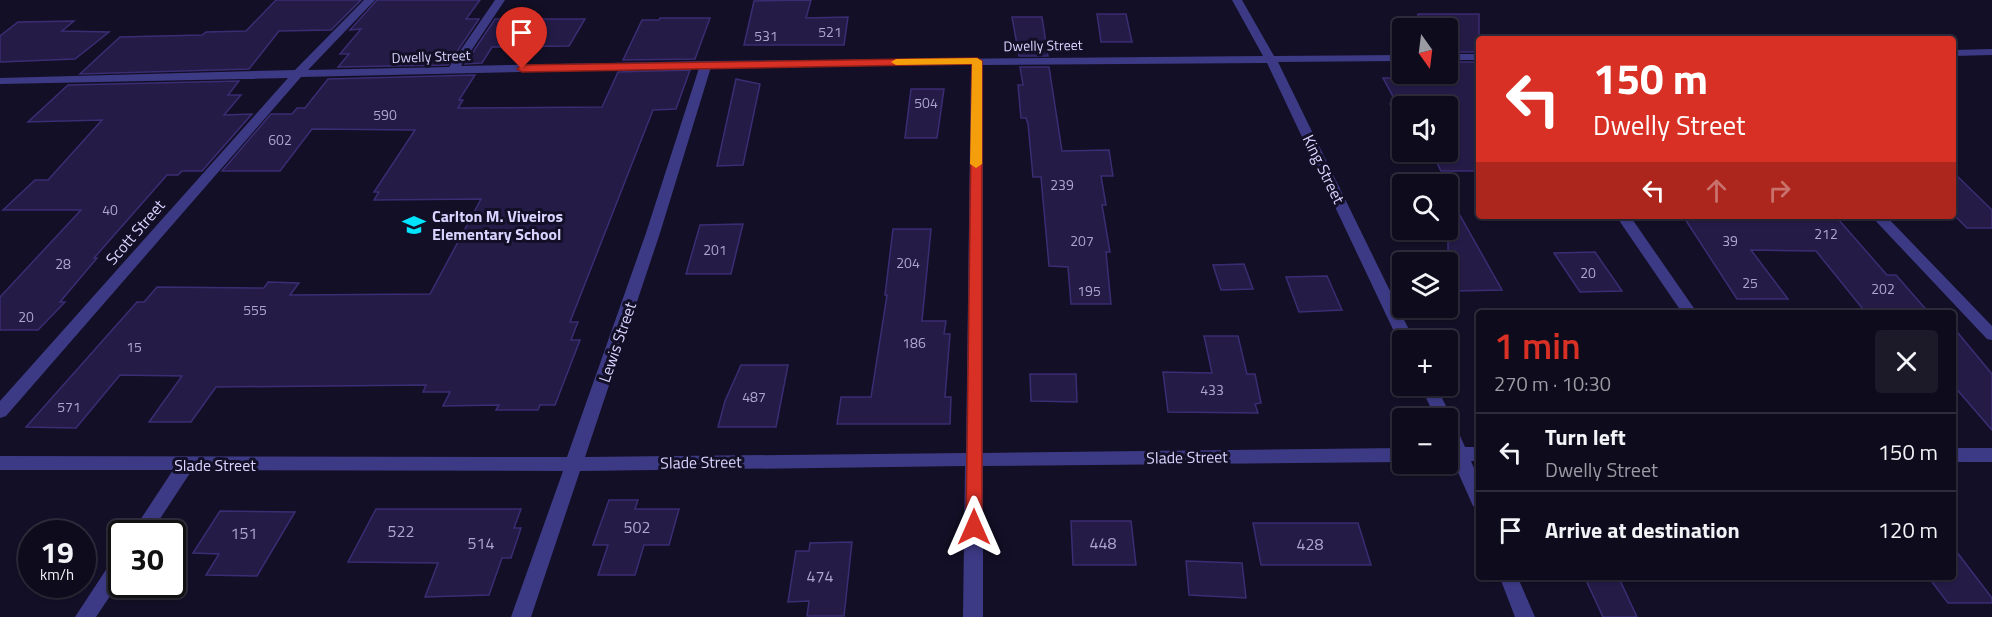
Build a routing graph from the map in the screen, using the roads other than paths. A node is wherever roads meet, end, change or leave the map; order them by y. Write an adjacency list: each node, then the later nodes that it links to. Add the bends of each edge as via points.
1 (370, 0): 13 (street, Scott Street)
2 (500, 0): 12 (street)
3 (1237, 0): 8 (street, King Street)
4 (1992, 52): 5 (street)
5 (1956, 53)
6 (1458, 57): 7 (street)
7 (1476, 57)
8 (1270, 58): 9 (street, Dwelly Street); 10 (street, Dwelly Street); 18 (street, King Street)
9 (1392, 58)
10 (977, 61): 11 (street, Dwelly Street); 26 (street)
11 (706, 64): 12 (street, Dwelly Street); 29 (street, Lewis Street)
12 (453, 70): 13 (street, Dwelly Street)
13 (297, 75): 14 (street, Dwelly Street); 20 (street, Scott Street)
14 (0, 81)
15 (1625, 219): 17 (street)
16 (1881, 219): 19 (street)
17 (1688, 310)
18 (1401, 330)
19 (1992, 335)
20 (0, 412)
21 (1458, 454): 22 (street)
22 (1476, 454)
23 (1392, 455): 26 (street, Slade Street)
24 (1956, 455): 25 (street)
25 (1992, 455)
26 (975, 459): 29 (street, Slade Street); 37 (street)
27 (1458, 462): 31 (street)
28 (0, 463): 30 (street, Slade Street)
29 (575, 464): 30 (street, Slade Street); 36 (street, Lewis Street)
30 (186, 465): 32 (street)
31 (1476, 495)
32 (149, 520)
33 (1510, 580): 38 (street)
34 (108, 583): 35 (street)
35 (85, 617)
36 (521, 617)
37 (974, 617)
38 (1525, 617)

